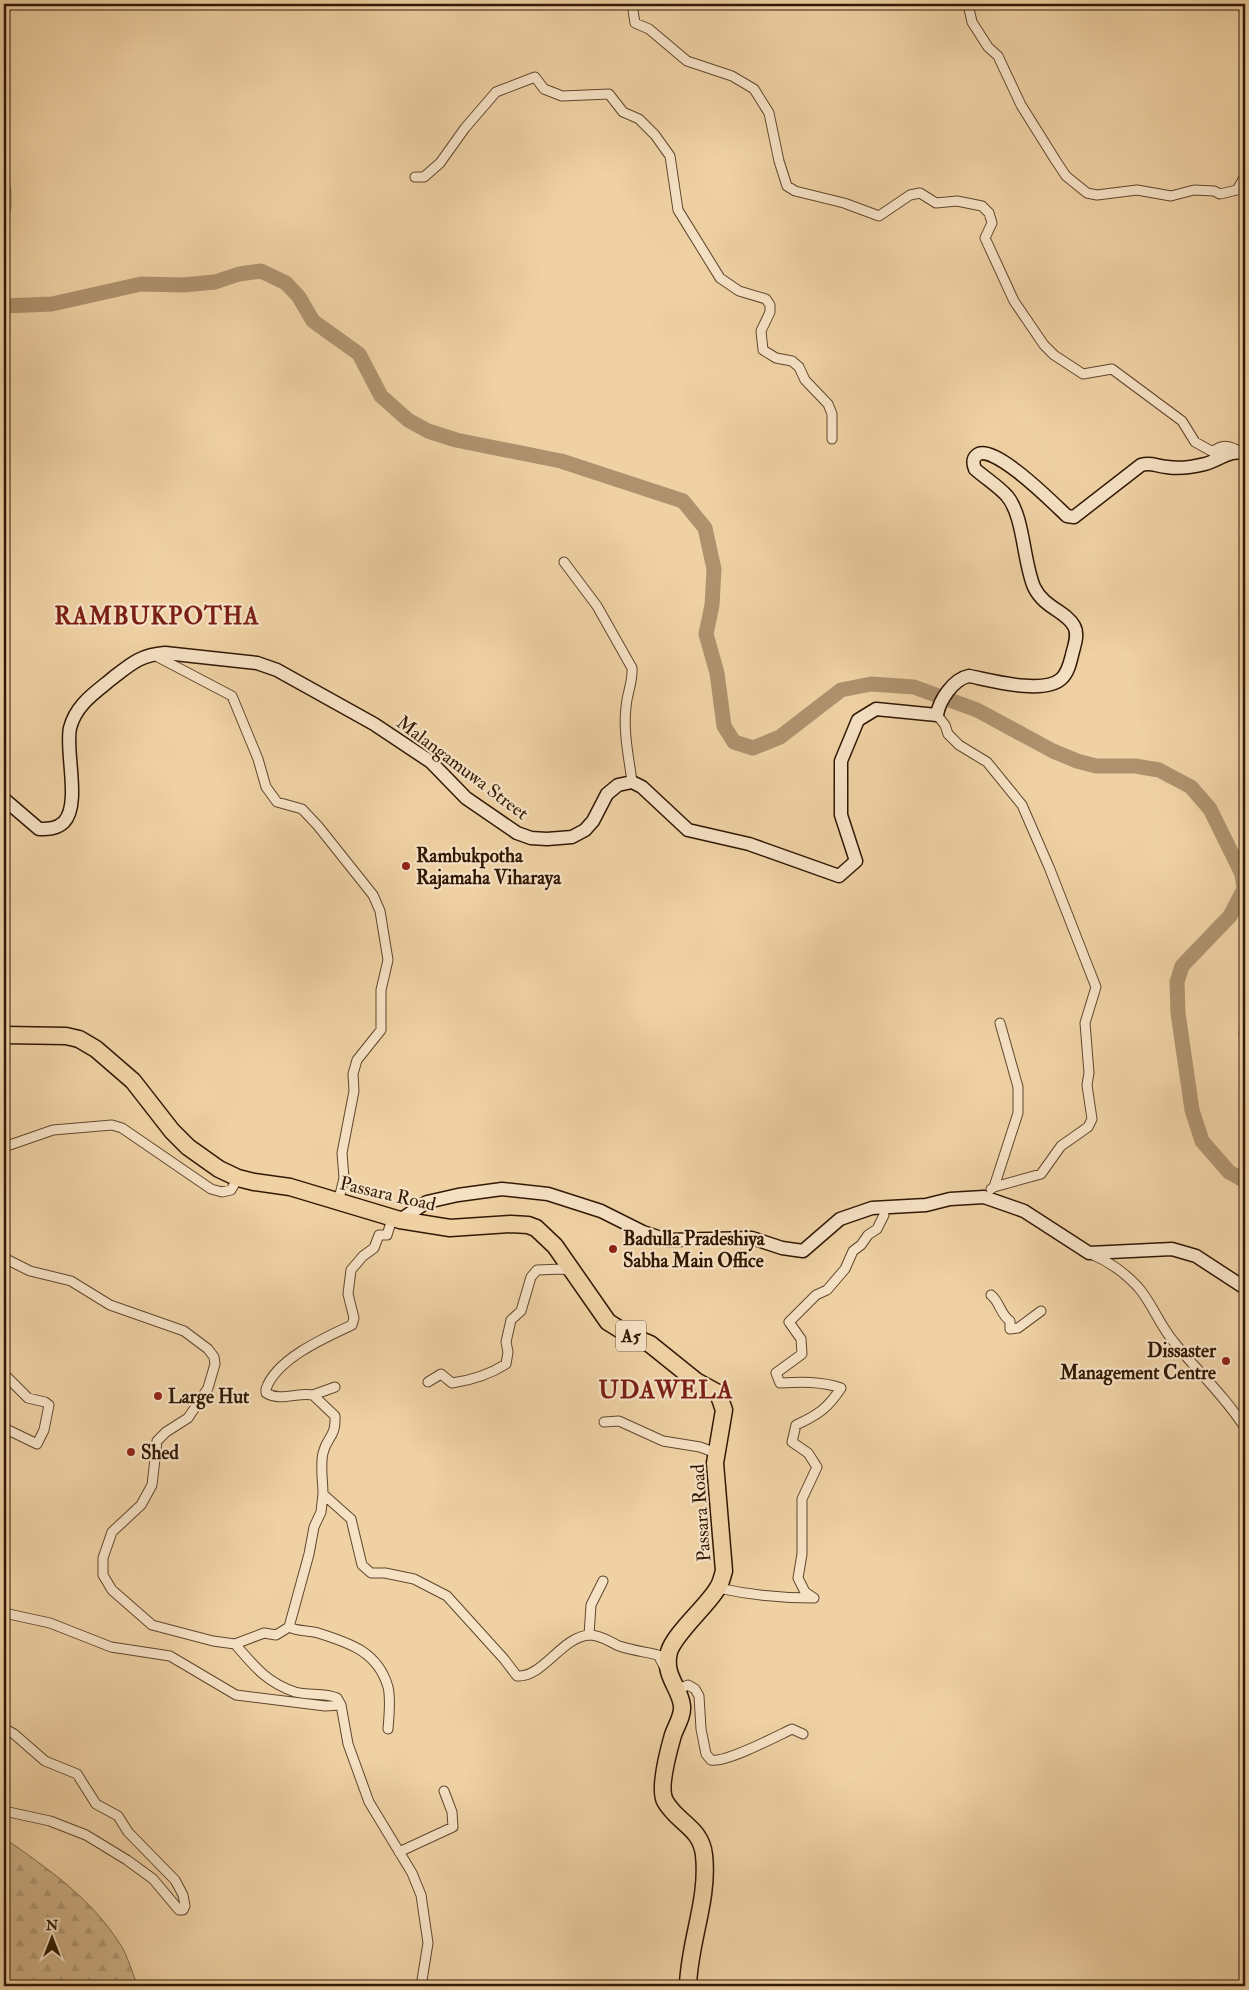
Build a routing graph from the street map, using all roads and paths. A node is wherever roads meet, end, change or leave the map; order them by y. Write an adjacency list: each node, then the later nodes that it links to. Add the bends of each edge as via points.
1 (632, 4): 6 (street, via 635,23 649,30 687,61 732,76 754,89 769,113 788,186 879,216 910,195 920,193 936,203 957,201 982,206 992,223 985,238 994,260 1014,301 1054,355 1083,374 1112,369 1182,421 1195,442 1213,452 1228,446)
2 (968, 4): 3 (street, via 972,22 998,56 1021,105 1066,176 1087,193 1098,195 1137,190 1171,196 1194,190 1220,194 1236,190)
3 (1245, 176)
4 (415, 177): 5 (street, via 424,177 440,163 496,92 517,82 535,76 544,89 562,96 609,94 623,112 639,119 655,135 670,156 678,210 720,278 739,291 766,299 770,305 761,331 763,350 776,358 792,361 828,404 832,414)
5 (832, 439)
6 (1243, 453): 9 (street, via 1228,454 1207,464 1190,466 1166,467 1150,462 1140,465 1074,517 1067,516 1020,472 987,453 975,457 975,469 1014,507 1028,567 1039,596 1074,625 1076,639 1061,680 1044,686 969,676 956,682)
7 (564, 562): 10 (street, via 597,606 632,668 625,725)
8 (151, 654): 10 (street, Malangamuwa Street, via 257,663 277,670 374,724 431,762 466,798 517,833 531,838 572,837 585,830 607,794 618,784); 11 (street, Malangamuwa Street, via 137,659 80,705 70,728 71,807 64,822 52,829 39,829); 18 (street, via 232,696 258,758 266,787 277,802 302,809 318,826 373,895 380,911 388,960 382,990 381,1030 357,1060 353,1074 354,1091 342,1153 344,1178)
9 (938, 710): 10 (street, via 876,708 858,720 841,761 841,815 856,861 839,876 749,844 688,830 642,787); 16 (street, via 948,734 959,745 987,762 1022,806 1096,987 1085,1023 1087,1085 1092,1119 1088,1127 1061,1146 1042,1174)
10 (632, 782)
11 (4, 799)
12 (1000, 1023): 16 (street, via 1018,1087 1018,1113)
13 (4, 1035): 15 (highway, Passara Road / A5, via 66,1036 96,1049 133,1081 188,1147)
14 (4, 1147): 15 (street, via 53,1130 112,1125 122,1128 211,1189 231,1190)
15 (238, 1178): 18 (highway, Passara Road / A5, via 290,1187)
16 (994, 1187): 17 (street)
17 (984, 1197): 20 (street, via 872,1208 840,1219 803,1251 752,1238 667,1240 601,1211 548,1194 502,1189 427,1202); 21 (street, via 1024,1211)
18 (338, 1203): 20 (highway, Passara Road / A5)
19 (884, 1215): 37 (street, via 877,1229 853,1251 845,1269 827,1290 816,1295 789,1322 800,1339 802,1354 776,1373 780,1383 804,1382 841,1388 817,1416 796,1425 792,1442 808,1453 817,1466 802,1499 802,1554 798,1578 805,1592 814,1598 752,1595)
20 (396, 1220): 23 (highway, Passara Road / A5, via 450,1228 528,1225 543,1234); 30 (street, via 387,1235 379,1235 374,1248 351,1270 348,1294 354,1318 352,1325 297,1354 277,1372 266,1389 266,1393 280,1397)
21 (1089, 1253): 24 (street, via 1172,1249 1196,1256); 33 (street, via 1106,1260 1138,1288 1172,1340 1209,1380)
22 (4, 1258): 41 (street, via 30,1271 71,1281 110,1305 184,1331 214,1357 216,1364 208,1388 188,1418 157,1441 152,1484 141,1505 112,1532 103,1558 103,1574 112,1590 152,1625)
23 (572, 1272): 28 (street, via 537,1270 531,1276 520,1311 511,1320 506,1364 484,1377 452,1382 441,1374); 34 (highway, Passara Road / A5, via 608,1322 650,1344 696,1381 718,1393 724,1410)
24 (1245, 1288)
25 (991, 1295): 26 (street, via 998,1300 1004,1317 1010,1321 1010,1330)
26 (1041, 1311)
27 (4, 1374): 32 (street, via 28,1398 49,1405 44,1430 37,1444)
28 (428, 1382)
29 (335, 1387): 30 (street)
30 (313, 1395): 35 (street, via 335,1416 336,1429 322,1456)
31 (604, 1422): 34 (street, via 619,1421 663,1441)
32 (4, 1428)
33 (1245, 1428)
34 (716, 1453): 37 (highway, Passara Road / A5, via 724,1571)
35 (323, 1494): 39 (street, via 321,1512 314,1526); 40 (street, via 351,1519 362,1565 371,1573 414,1579 447,1596 517,1676 523,1677 572,1642)
36 (603, 1581): 40 (street, via 591,1605)
37 (718, 1588): 42 (highway, Passara Road / A5, via 669,1651)
38 (4, 1614): 44 (street, via 50,1623 111,1647 170,1656 236,1695 325,1706)
39 (289, 1627): 41 (street, via 276,1635 264,1633); 46 (street, via 352,1645 377,1663 388,1688)
40 (589, 1635): 42 (street, via 658,1655)
41 (235, 1644): 44 (street, via 262,1676 296,1692 337,1698)
42 (669, 1673): 43 (highway, Passara Road / A5)
43 (676, 1690): 47 (street, via 688,1685 699,1696 701,1729 706,1754 711,1760 717,1762 792,1729); 52 (highway, Passara Road / A5, via 682,1706 663,1782 665,1800 702,1842 704,1855 702,1901 688,1968)
44 (341, 1705): 50 (street, via 348,1744 369,1802)
45 (4, 1728): 49 (street, via 45,1762 77,1774 96,1804 118,1816 128,1832 175,1880 184,1895 183,1910 179,1910 153,1879 86,1836 50,1821)
46 (388, 1729)
47 (803, 1734)
48 (444, 1791): 50 (street, via 452,1812 453,1827)
49 (4, 1811)
50 (399, 1852): 51 (street, via 421,1895 428,1943 422,1980)
51 (425, 1986)
52 (688, 1986)

